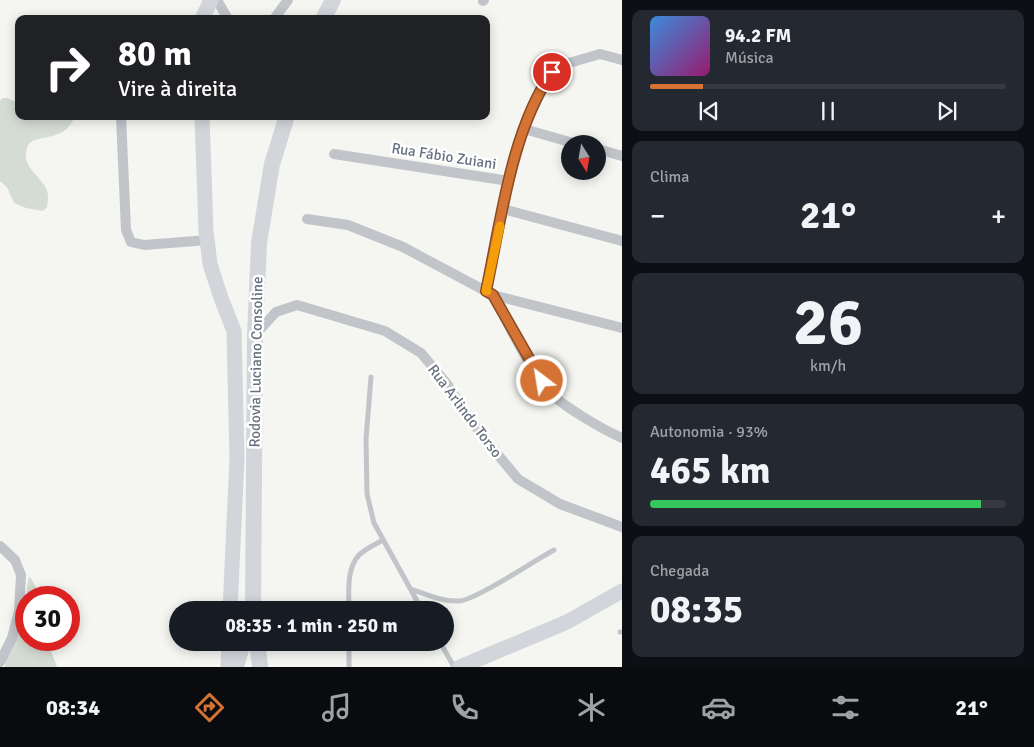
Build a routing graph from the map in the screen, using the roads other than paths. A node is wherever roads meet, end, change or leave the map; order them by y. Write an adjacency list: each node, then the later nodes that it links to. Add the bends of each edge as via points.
1 (200, 0): 6 (main road)
2 (211, 0): 7 (main road)
3 (218, 0): 8 (street)
4 (288, 0): 9 (street)
5 (333, 0): 10 (main road)
6 (201, 15)
7 (203, 15)
8 (226, 15)
9 (277, 15)
10 (325, 15)
11 (622, 60): 15 (street, Rua Fábio Zuiani, via 600,54 570,62 552,72)
12 (121, 120): 23 (street, via 126,230 131,242 144,245)
13 (202, 120): 23 (main road)
14 (286, 120): 29 (main road, Rodovia Luciano Consoline, via 272,164 259,243)
15 (524, 129): 16 (street); 20 (street, Rua Fábio Zuiani)
16 (561, 139)
17 (606, 151): 19 (street)
18 (334, 154): 20 (street, Rua Fábio Zuiani)
19 (622, 156)
20 (509, 181): 21 (street)
21 (503, 209): 24 (street); 25 (street)
22 (307, 219): 25 (street, via 348,224 403,247)
23 (208, 240): 38 (main road, via 210,264 234,331 236,459)
24 (622, 241)
25 (489, 293): 26 (street); 27 (street)
26 (516, 300): 27 (street); 28 (street)
27 (505, 318): 31 (street, via 548,391 569,408)
28 (622, 328)
29 (255, 336): 32 (street, Rua Arlindo Torso, via 276,312 297,305 385,331 421,353 518,479 560,504); 39 (main road, Rodovia Luciano Consoline)
30 (371, 377): 33 (lane, via 366,439 367,494 374,523)
31 (622, 438)
32 (622, 527)
33 (383, 540): 36 (lane); 40 (lane, via 359,555 352,565)
34 (0, 546): 49 (street, via 15,560 21,575 20,611)
35 (554, 550): 36 (lane, via 479,594 461,601 447,601)
36 (410, 588): 41 (lane)
37 (622, 591): 56 (main road, via 567,622)
38 (230, 601)
39 (253, 601)
40 (349, 601)
41 (417, 601)
42 (622, 603): 57 (main road, via 581,626)
43 (229, 651): 50 (main road)
44 (241, 651): 51 (main road)
45 (251, 651): 52 (main road)
46 (258, 651): 53 (main road)
47 (349, 651): 54 (lane)
48 (445, 651): 55 (lane)
49 (0, 662)
50 (228, 667)
51 (236, 667)
52 (250, 667)
53 (260, 667)
54 (349, 667)
55 (454, 667)
56 (460, 667)
57 (482, 667)

